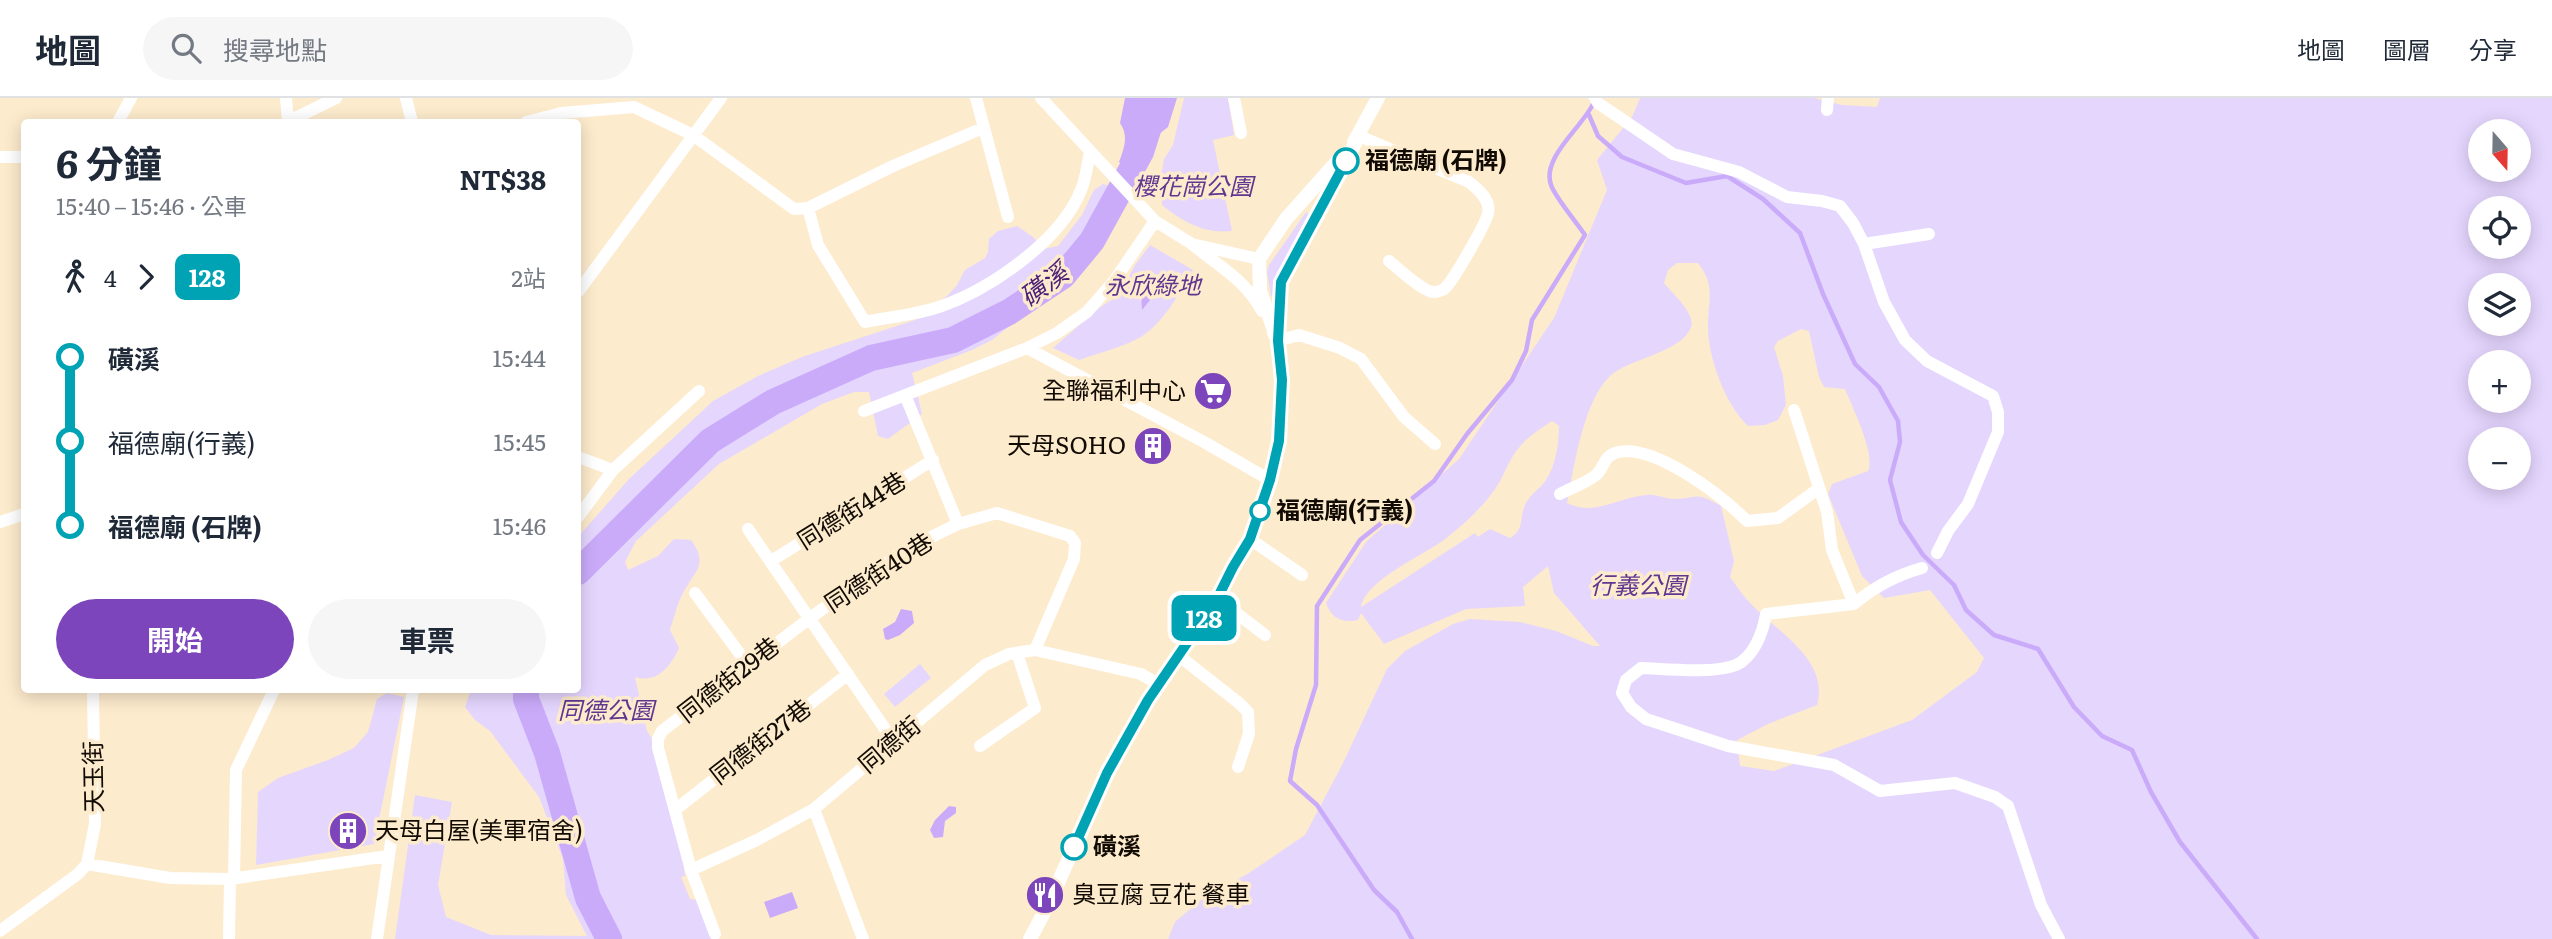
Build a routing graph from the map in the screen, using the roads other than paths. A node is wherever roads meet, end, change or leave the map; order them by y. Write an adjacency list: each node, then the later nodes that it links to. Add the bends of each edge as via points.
1 (131, 98): 13 (street)
2 (286, 98): 14 (street)
3 (336, 98): 15 (street)
4 (406, 98): 16 (street)
5 (564, 98): 12 (street)
6 (721, 98): 19 (street)
7 (976, 98): 17 (street)
8 (1041, 98): 21 (street)
9 (1234, 98): 18 (street)
10 (1378, 98): 20 (street)
11 (1595, 98): 29 (street, via 1673,153 1739,172 1787,197 1840,206)
12 (558, 118): 19 (street, via 634,107)
13 (120, 119)
14 (288, 119)
15 (294, 119)
16 (411, 119)
17 (983, 128): 24 (street); 25 (street)
18 (1241, 133)
19 (693, 135): 24 (street, via 793,209); 32 (street)
20 (1359, 136): 30 (street, via 1286,219); 31 (street, via 1469,182 1487,201 1488,213 1445,289 1428,291); 33 (street, via 1281,282)
21 (1090, 153): 24 (street, via 1082,190 1070,211 997,281 937,308 865,322 818,244); 26 (street)
22 (0, 157): 23 (street)
23 (21, 157)
24 (807, 208)
25 (1008, 217)
26 (1155, 221): 28 (street); 34 (street, via 1087,312)
27 (1929, 234): 29 (street)
28 (1192, 244): 30 (street); 33 (street, via 1253,294)
29 (1864, 244): 52 (street, via 1884,302 1905,341 1927,361 1993,396 1998,412 1997,432 1968,504)
30 (1259, 259): 33 (street, via 1260,291)
31 (1389, 261)
32 (581, 288)
33 (1278, 341): 39 (street, via 1299,335 1361,359 1404,417); 43 (street, via 1282,380)
34 (1027, 348): 36 (street); 43 (street)
35 (699, 391): 42 (street)
36 (905, 395): 38 (street); 41 (street)
37 (1794, 410): 44 (street)
38 (864, 411)
39 (1434, 444)
40 (581, 458): 42 (street)
41 (933, 460): 49 (street); 53 (street, 同德街44巷)
42 (613, 470): 46 (street)
43 (1270, 480): 51 (street)
44 (1818, 489): 45 (street, via 1778,518 1747,521 1694,477 1634,450 1614,454 1603,461 1598,474); 58 (street, via 1830,523 1832,550)
45 (1560, 494)
46 (581, 513)
47 (21, 515): 48 (street)
48 (0, 522)
49 (958, 524): 59 (street, 同德街40巷, via 902,552); 61 (street, 同德街40巷, via 997,513 1070,536 1075,542 1074,559)
50 (748, 529): 53 (street)
51 (1250, 539): 55 (street); 57 (street)
52 (1937, 553)
53 (771, 561): 59 (street)
54 (1923, 568): 58 (street, via 1900,575)
55 (1302, 575)
56 (695, 593): 64 (street)
57 (1217, 599): 60 (street); 63 (street)
58 (1854, 604): 85 (street, via 1766,614 1754,649 1737,665 1701,670 1642,668 1626,680 1622,693 1646,719 1728,746 1834,765 1880,791 1955,783 1995,797 2008,806 2041,905)
59 (810, 618): 64 (street, 同德街29巷); 65 (street)
60 (1265, 635)
61 (1035, 650): 62 (street, 同德街); 66 (street, 同德街, via 1141,674)
62 (1017, 653): 70 (street, 同德街, via 985,665); 71 (street, via 1035,708)
63 (1178, 655): 66 (street); 72 (street, via 1248,712 1249,734)
64 (748, 665): 74 (street, 同德街29巷, via 662,731 658,748)
65 (848, 674): 70 (street); 74 (street, 同德街27巷)
66 (1158, 684): 84 (street, via 1107,773)
67 (93, 693): 76 (street, 天玉街, via 95,824)
68 (273, 693): 78 (street, via 236,770)
69 (413, 693): 75 (street)
70 (894, 742): 73 (street, 同德街)
71 (980, 746)
72 (1238, 767)
73 (814, 809): 77 (street, 同德街); 83 (street)
74 (675, 810): 77 (street, 同德街29巷)
75 (388, 856): 78 (street); 82 (street)
76 (87, 864): 78 (street, via 170,878); 79 (street)
77 (691, 870): 80 (street)
78 (232, 879): 81 (street)
79 (0, 931)
80 (715, 934)
81 (229, 939)
82 (377, 939)
83 (863, 939)
84 (1030, 939)
85 (2059, 939)

